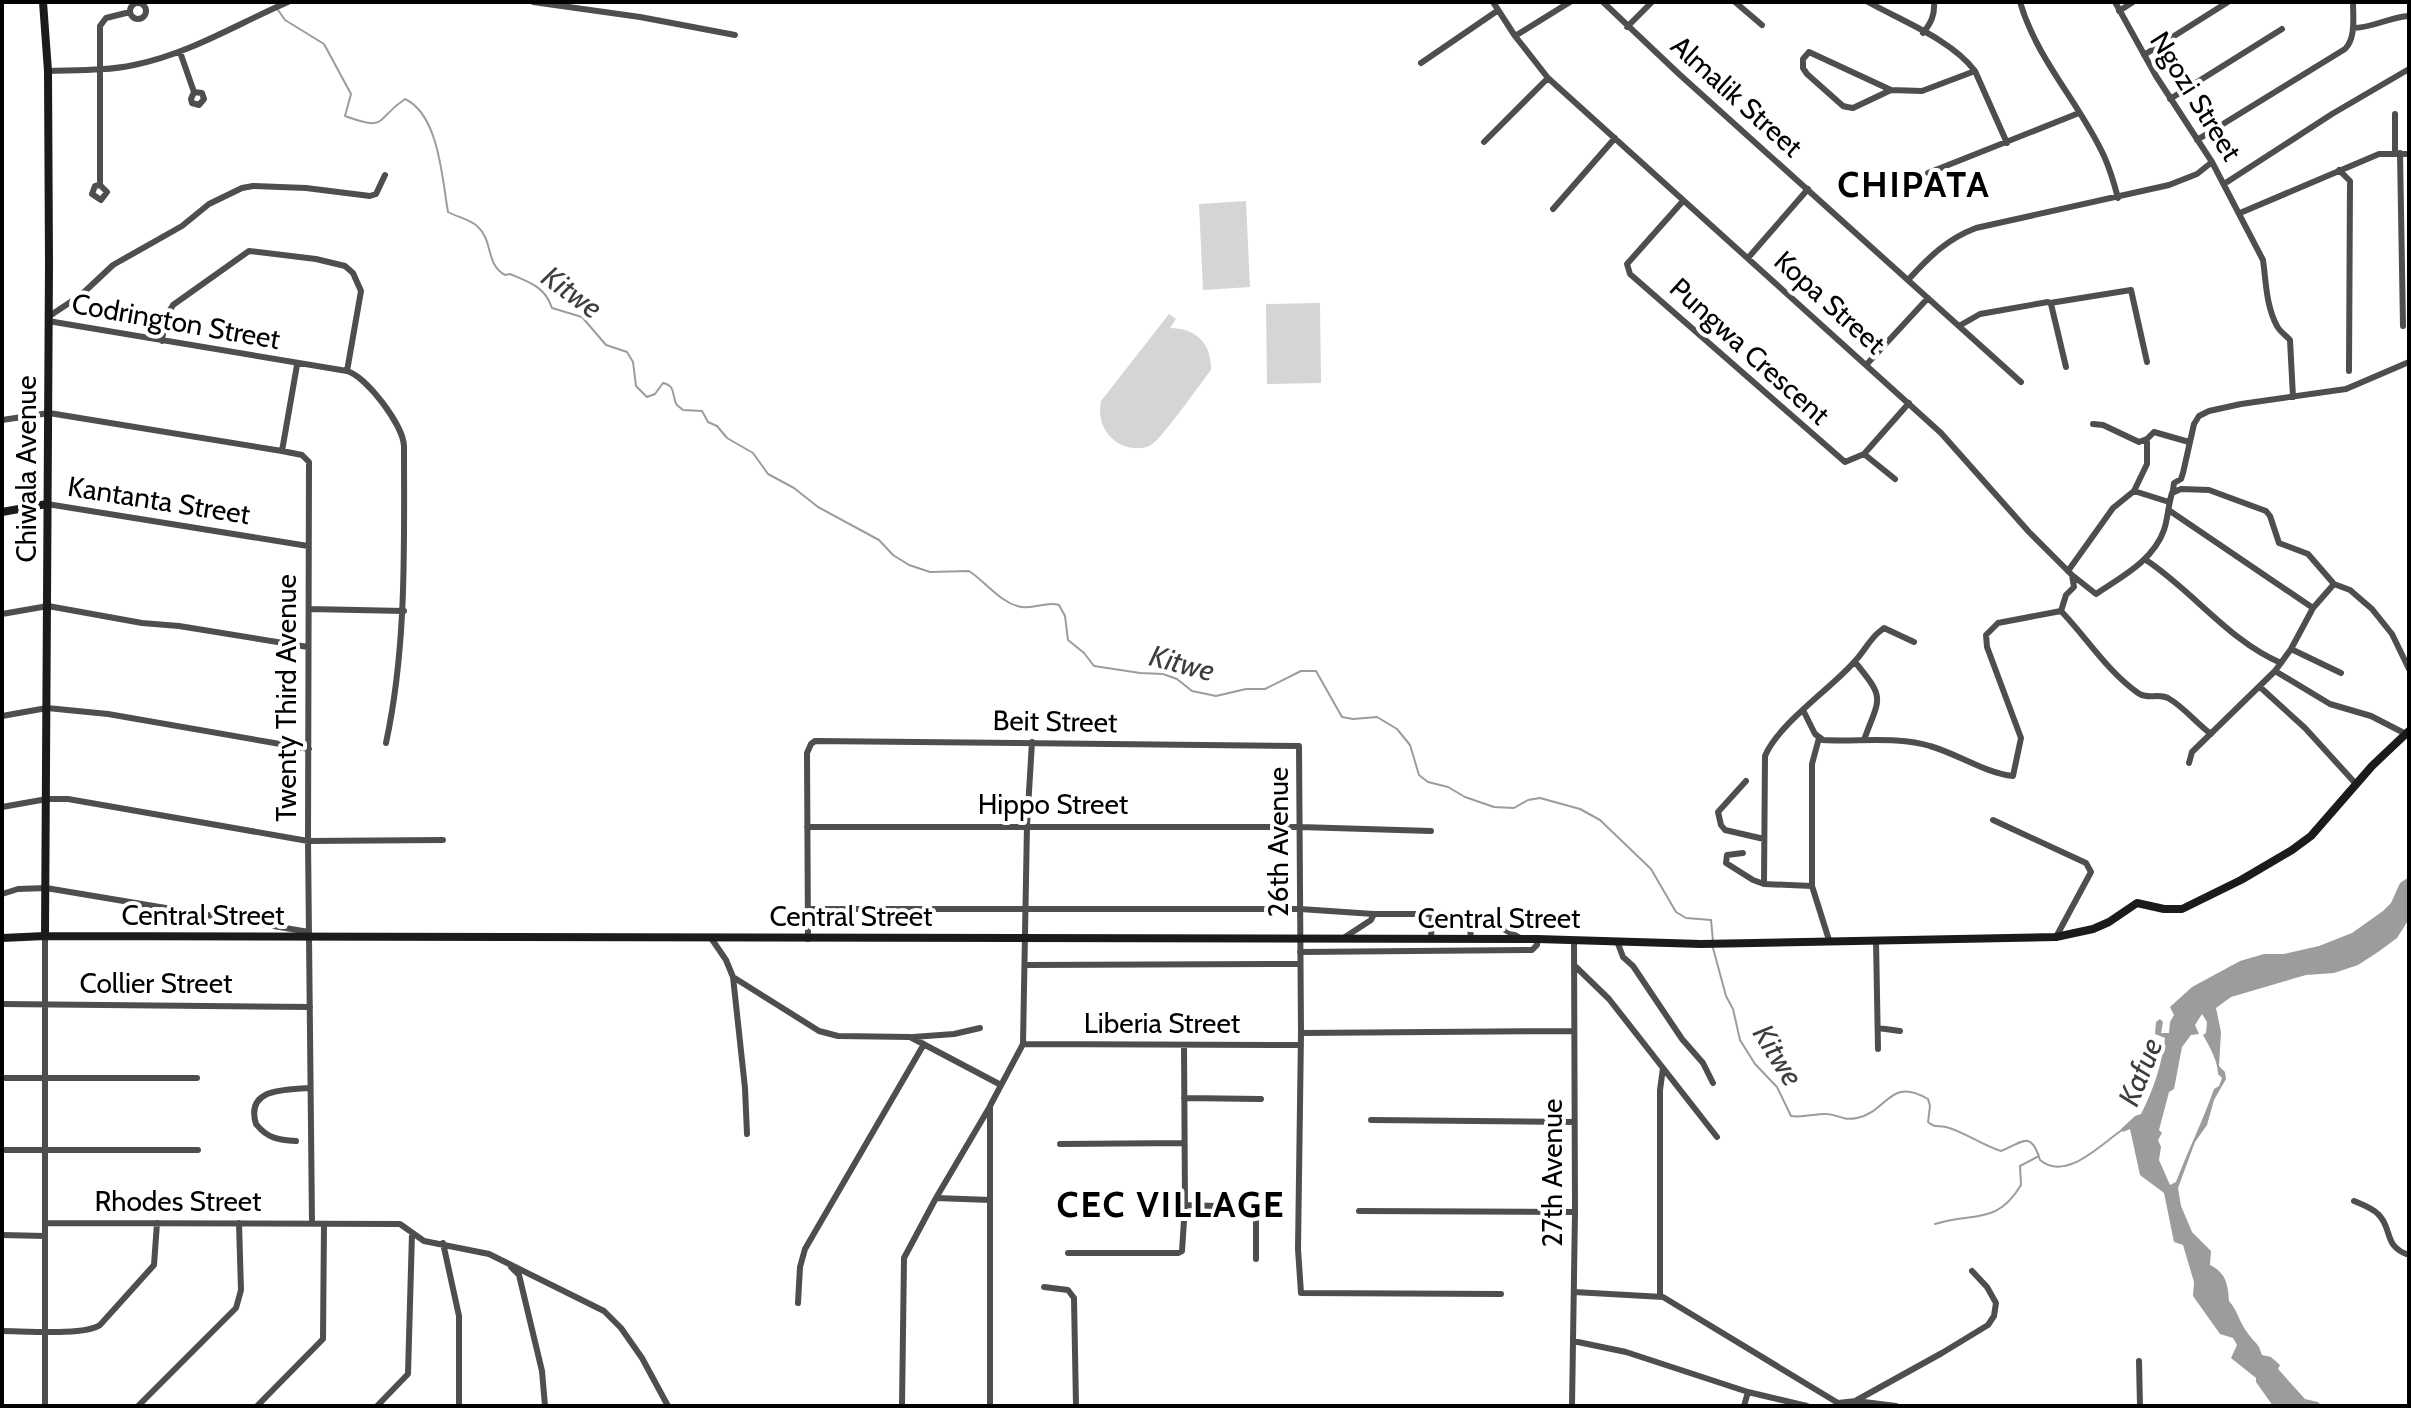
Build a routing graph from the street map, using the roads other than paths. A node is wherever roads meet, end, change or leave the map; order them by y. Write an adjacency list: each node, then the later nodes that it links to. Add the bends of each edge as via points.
1 (43, 2): 32 (street, Chiwala Avenue)
2 (533, 2): 25 (street)
3 (1493, 2): 16 (street, Kopa Street)
4 (1570, 2): 26 (street)
5 (1603, 2): 21 (street, Almalik Street)
6 (1652, 2): 21 (street)
7 (1735, 2): 20 (street)
8 (1868, 2): 24 (street)
9 (1934, 2): 24 (street)
10 (2020, 2): 38 (street, via 2036,44)
11 (2115, 2): 17 (street, Ngozi Street)
12 (2133, 2): 17 (street)
13 (2228, 2): 28 (street)
14 (2353, 2): 22 (street)
15 (286, 3): 27 (street)
16 (1497, 11): 26 (street, Kopa Street); 29 (street)
17 (2119, 11): 28 (street, Ngozi Street)
18 (130, 12): 31 (street, via 102,21)
19 (2409, 16): 22 (street)
20 (1762, 25)
21 (1627, 27): 52 (street, Almalik Street)
22 (2353, 28): 41 (street, via 2345,49)
23 (2282, 29): 37 (street)
24 (1923, 33): 33 (street, via 1960,54)
25 (735, 35)
26 (1515, 36): 34 (street, Kopa Street)
27 (180, 52): 31 (street); 36 (street)
28 (2144, 55): 37 (street, Ngozi Street)
29 (1421, 63)
30 (2409, 69): 50 (street)
31 (99, 70): 32 (street); 51 (street)
32 (48, 71): 61 (street, Chiwala Avenue)
33 (1975, 71): 35 (street, via 1922,91); 43 (street)
34 (1548, 78): 40 (street, Kopa Street); 42 (street)
35 (1891, 90): 35 (street, via 1809,52 1805,55 1807,74 1843,106 1853,108)
36 (194, 92)
37 (2170, 99): 41 (street, Ngozi Street)
38 (2079, 113): 43 (street); 53 (street, via 2105,156)
39 (2395, 114): 44 (street)
40 (1615, 138): 54 (street, Kopa Street); 55 (street)
41 (2197, 140): 46 (street, Ngozi Street)
42 (1484, 142)
43 (2007, 143): 48 (street)
44 (2398, 153): 45 (street); 47 (street, via 2379,154); 63 (street)
45 (2409, 154)
46 (2212, 162): 50 (street, Ngozi Street); 53 (street, via 2197,174)
47 (2339, 170): 56 (street); 71 (street, via 2350,181)
48 (1928, 173)
49 (385, 175): 61 (street, via 370,196 242,188 113,265)
50 (2224, 184): 56 (street, Ngozi Street)
51 (100, 185)
52 (1808, 189): 57 (street); 58 (street, Almalik Street)
53 (2118, 198): 58 (street, via 1960,234 1933,252)
54 (1683, 201): 57 (street, Kopa Street); 81 (street, Pungwa Crescent, via 1627,264 1630,274 1839,459 1850,462)
55 (1553, 209)
56 (2240, 213): 73 (street, Ngozi Street, via 2263,260 2273,318 2290,340)
57 (1748, 258): 67 (street, Kopa Street)
58 (1908, 280): 59 (street, Almalik Street)
59 (1928, 298): 62 (street, Almalik Street); 67 (street)
60 (2050, 303): 62 (street, via 1980,314); 65 (street, via 2131,290); 69 (street)
61 (48, 319): 64 (street, Codrington Street); 75 (street, Chiwala Avenue)
62 (1959, 326): 72 (street, Almalik Street)
63 (2403, 326)
64 (162, 341): 68 (street, Codrington Street); 70 (street, via 173,305 249,251 316,259 345,266 361,291)
65 (2147, 362)
66 (2409, 362): 73 (street, via 2346,389)
67 (1867, 364): 74 (street, Kopa Street)
68 (297, 365): 70 (street, Codrington Street); 80 (street)
69 (2066, 367)
70 (347, 371): 96 (street, via 384,406 403,438)
71 (2349, 371)
72 (2021, 382)
73 (2293, 397): 79 (street, via 2209,411 2196,419)
74 (1909, 403): 81 (street); 91 (street, Kopa Street)
75 (49, 413): 76 (street); 80 (street); 86 (street, Chiwala Avenue)
76 (2, 419)
77 (2093, 424): 78 (street, via 2139,442)
78 (2147, 439): 79 (street, via 2154,432); 83 (street, via 2147,464)
79 (2189, 442): 84 (street, via 2183,473)
80 (282, 451): 89 (street, Twenty Third Avenue, via 307,458)
81 (1864, 454): 82 (street)
82 (1895, 479)
83 (2134, 491): 85 (street); 91 (street, via 2113,508)
84 (2172, 493): 85 (street); 92 (street, via 2209,490 2266,511 2279,543 2308,554)
85 (2169, 502): 87 (street)
86 (47, 504): 88 (street, Kantanta Street); 89 (street, Kantanta Street); 93 (street, Chiwala Avenue)
87 (2170, 511): 90 (street); 94 (street)
88 (2, 512)
89 (308, 546): 95 (street, Twenty Third Avenue)
90 (2146, 560): 91 (street, Kopa Street, via 2096,594); 103 (street, via 2250,647)
91 (2070, 573): 97 (street, via 2074,587)
92 (2334, 584): 94 (street); 104 (street, via 2359,597 2379,617)
93 (48, 606): 98 (street); 100 (street); 108 (street, Chiwala Avenue)
94 (2313, 608): 101 (street)
95 (309, 609): 96 (street); 100 (street, Twenty Third Avenue)
96 (404, 611): 116 (street)
97 (2061, 611): 112 (street, via 2133,689 2144,697 2166,697); 114 (street, via 1998,623 1986,635 2021,738 2013,776 1931,746)
98 (2, 614)
99 (1914, 642): 102 (street, via 1884,628)
100 (308, 647): 118 (street, Twenty Third Avenue)
101 (2291, 649): 103 (street); 106 (street)
102 (1855, 662): 109 (street); 114 (street, via 1877,691 1878,703)
103 (2281, 663): 105 (street)
104 (2409, 669)
105 (2275, 671): 107 (street); 111 (street, via 2330,704)
106 (2341, 673)
107 (2260, 687): 112 (street); 121 (street)
108 (47, 708): 110 (street); 118 (street); 122 (street, Chiwala Avenue)
109 (1803, 710): 113 (street); 129 (street, via 1765,756)
110 (2, 716)
111 (2407, 732): 121 (street, Central Street)
112 (2211, 734): 119 (street, via 2192,752)
113 (1819, 738): 114 (street); 134 (street, via 1812,764)
114 (1864, 740)
115 (1032, 742): 117 (street, Beit Street); 125 (street); 126 (street, Beit Street, via 821,740 807,753)
116 (386, 743)
117 (1299, 746): 127 (street, 26th Avenue)
118 (309, 749): 131 (street, Twenty Third Avenue)
119 (2189, 763)
120 (1746, 781): 129 (street, via 1717,817 1725,830)
121 (2356, 784): 145 (street, Central Street, via 2311,836 2228,887 2182,909 2137,903 2093,929)
122 (47, 799): 123 (street); 131 (street); 135 (street, Chiwala Avenue)
123 (2, 807)
124 (1993, 820): 145 (street, via 2090,867)
125 (1027, 825): 126 (street, Hippo Street); 127 (street, Hippo Street); 138 (street)
126 (807, 827): 137 (street)
127 (1300, 827): 128 (street, Hippo Street); 139 (street, 26th Avenue)
128 (1431, 831)
129 (1764, 839): 133 (street)
130 (443, 840): 131 (street)
131 (308, 841): 143 (street, Twenty Third Avenue)
132 (1743, 853): 133 (street, via 1727,855 1726,863)
133 (1764, 884): 134 (street)
134 (1812, 886): 157 (street)
135 (46, 888): 136 (street); 143 (street); 144 (street, Chiwala Avenue)
136 (2, 894)
137 (808, 909): 138 (street); 149 (street)
138 (1027, 909): 139 (street); 148 (street)
139 (1300, 909): 140 (street); 150 (street, 26th Avenue)
140 (1374, 914): 141 (street); 151 (street)
141 (1432, 914): 142 (street); 152 (street)
142 (1469, 914): 153 (street); 154 (street)
143 (309, 935): 144 (street, Central Street); 147 (street, Central Street); 167 (street, Twenty Third Avenue)
144 (45, 936): 146 (street, Central Street); 166 (street)
145 (2056, 937): 158 (street, Central Street)
146 (2, 938)
147 (711, 938): 149 (street, Central Street); 164 (street)
148 (1026, 938): 149 (street, Central Street); 150 (street, Central Street); 162 (street)
149 (808, 939)
150 (1300, 939): 151 (street, Central Street); 160 (street, 26th Avenue)
151 (1341, 939): 152 (street, Central Street)
152 (1431, 939): 153 (street, Central Street)
153 (1471, 939): 154 (street, Central Street)
154 (1521, 939): 155 (street, Central Street)
155 (1537, 939): 156 (street, Central Street); 160 (street, via 1532,950)
156 (1574, 940): 159 (street, Central Street); 163 (street, 27th Avenue)
157 (1829, 940): 158 (street, Central Street); 159 (street, Central Street)
158 (1876, 940): 169 (street)
159 (1617, 941): 183 (street)
160 (1300, 952): 161 (street, 26th Avenue)
161 (1300, 964): 162 (street); 172 (street, 26th Avenue)
162 (1027, 965): 175 (street)
163 (1576, 967): 170 (street, 27th Avenue); 179 (street, via 1609,999)
164 (733, 977): 173 (street, via 828,1034); 191 (street)
165 (2, 1004): 166 (street, Collier Street)
166 (45, 1004): 167 (street, Collier Street); 181 (street)
167 (310, 1007): 185 (street, Twenty Third Avenue)
168 (980, 1028): 173 (street)
169 (1878, 1028): 171 (street); 178 (street)
170 (1574, 1031): 172 (street); 190 (street, 27th Avenue)
171 (1900, 1031)
172 (1301, 1033): 177 (street, 26th Avenue)
173 (910, 1037): 174 (street)
174 (924, 1044): 184 (street); 223 (street, via 805,1249)
175 (1023, 1044): 176 (street, Liberia Street); 184 (street)
176 (1184, 1045): 177 (street, Liberia Street); 186 (street)
177 (1301, 1045): 221 (street, 26th Avenue, via 1301,1293)
178 (1878, 1049)
179 (1663, 1068): 192 (street); 222 (street)
180 (2, 1078): 181 (street)
181 (45, 1078): 182 (street); 197 (street)
182 (197, 1078)
183 (1713, 1083)
184 (1001, 1085): 188 (street)
185 (309, 1088): 193 (street, via 268,1092 254,1108 256,1124 265,1134); 208 (street, Twenty Third Avenue)
186 (1184, 1098): 187 (street); 194 (street)
187 (1261, 1099)
188 (990, 1106): 199 (street); 200 (street)
189 (1371, 1120): 190 (street)
190 (1574, 1122): 204 (street, 27th Avenue)
191 (747, 1134)
192 (1717, 1137)
193 (296, 1141)
194 (1184, 1143): 195 (street); 202 (street)
195 (1060, 1144)
196 (2, 1150): 197 (street)
197 (44, 1150): 198 (street); 205 (street)
198 (198, 1150)
199 (936, 1198): 200 (street); 238 (street, via 904,1258)
200 (990, 1200): 239 (street)
201 (2354, 1201): 215 (street, via 2379,1214 2392,1243)
202 (1185, 1205): 214 (street, via 1184,1246 1178,1253); 216 (street, via 1249,1207 1256,1216)
203 (1359, 1211): 204 (street)
204 (1575, 1212): 220 (street, 27th Avenue)
205 (45, 1223): 206 (street, Rhodes Street); 212 (street)
206 (157, 1223): 207 (street, Rhodes Street); 224 (street, via 154,1265 100,1325)
207 (239, 1223): 208 (street, Rhodes Street); 232 (street, via 241,1290 236,1308)
208 (312, 1223): 209 (street, Rhodes Street)
209 (324, 1224): 210 (street, Rhodes Street, via 400,1224); 233 (street, via 323,1339)
210 (412, 1233): 213 (street, Rhodes Street); 234 (street, via 408,1374)
211 (2, 1235): 212 (street)
212 (45, 1236): 224 (street)
213 (443, 1243): 217 (street, Rhodes Street); 235 (street, via 459,1316)
214 (1068, 1253)
215 (2409, 1255)
216 (1256, 1259)
217 (506, 1262): 236 (street, via 519,1275); 237 (street, Rhodes Street, via 604,1311 642,1358)
218 (1972, 1271): 229 (street, via 1996,1303 1988,1325)
219 (1044, 1287): 240 (street, via 1068,1290 1074,1298)
220 (1574, 1292): 222 (street); 226 (street, 27th Avenue)
221 (1501, 1294)
222 (1660, 1296): 230 (street)
223 (798, 1303)
224 (45, 1330): 225 (street); 231 (street)
225 (2, 1331)
226 (1573, 1341): 228 (street, via 1626,1352); 241 (street, 27th Avenue)
227 (2139, 1361): 245 (street)
228 (1748, 1392): 242 (street); 243 (street)
229 (1856, 1401): 230 (street); 244 (street)
230 (1838, 1404)
231 (45, 1406)
232 (138, 1406)
233 (257, 1406)
234 (377, 1406)
235 (459, 1406)
236 (545, 1406)
237 (668, 1406)
238 (902, 1406)
239 (990, 1406)
240 (1076, 1406)
241 (1572, 1406)
242 (1744, 1406)
243 (1807, 1406)
244 (1896, 1406)
245 (2140, 1406)

